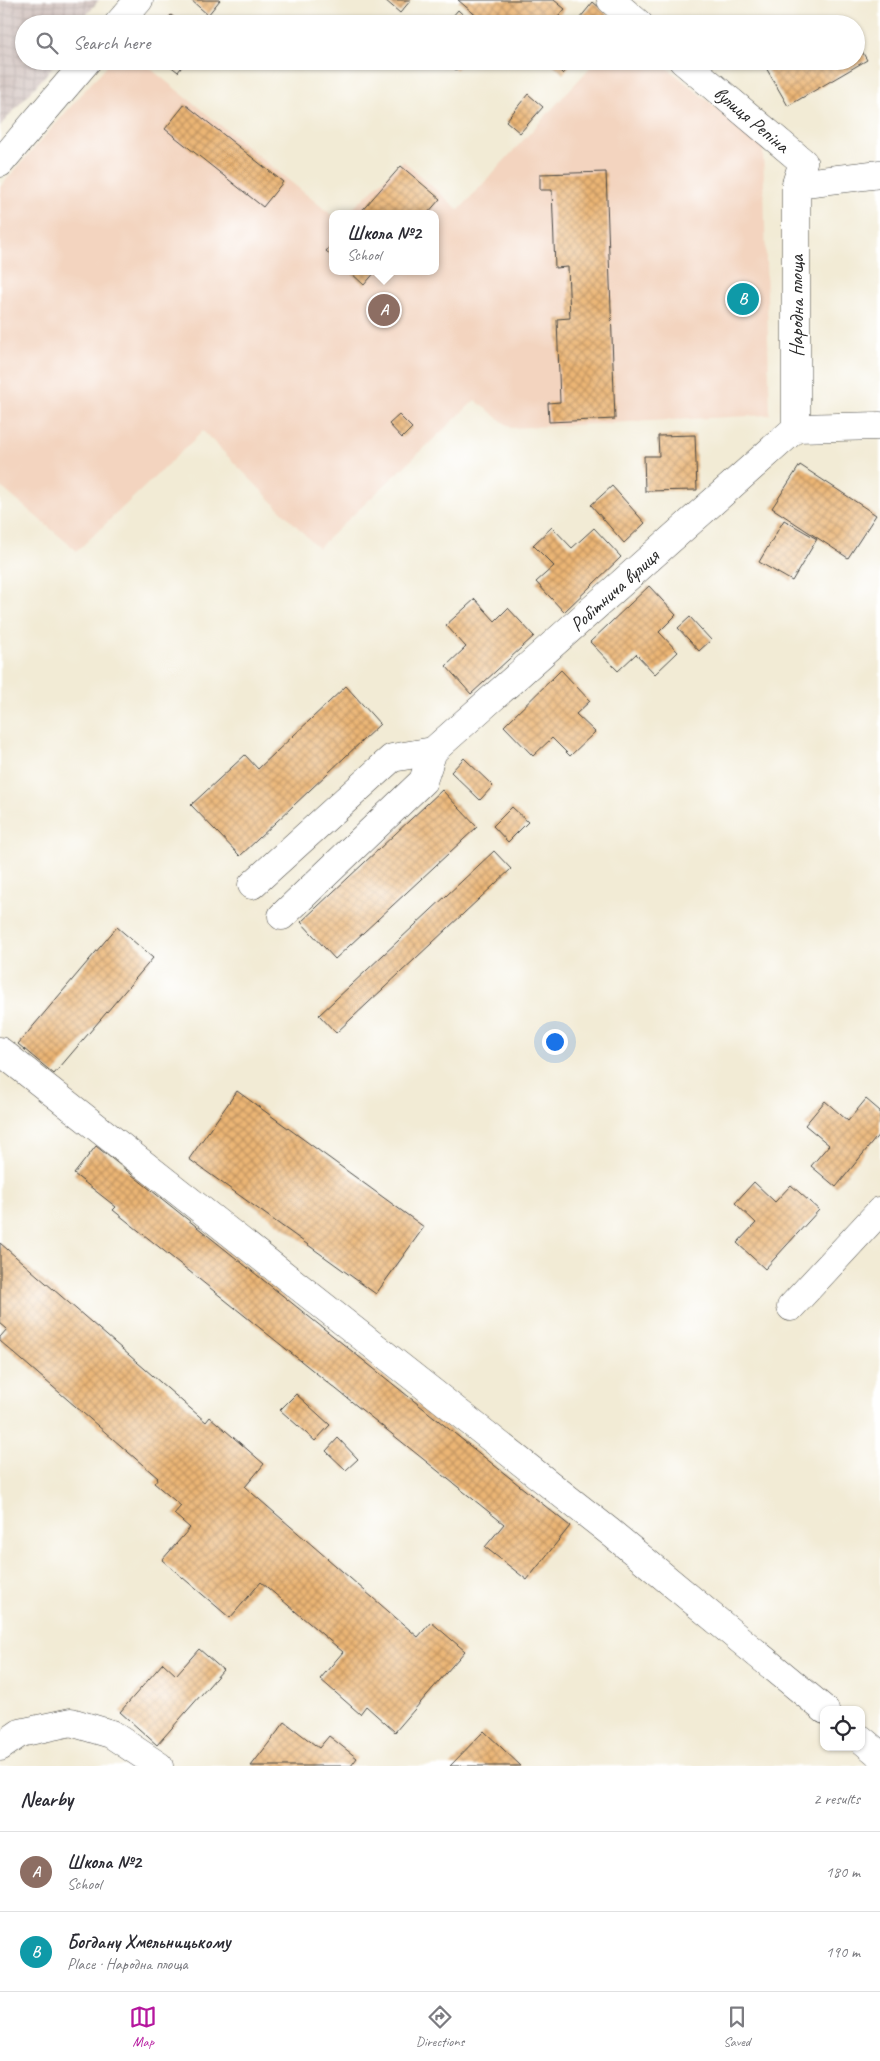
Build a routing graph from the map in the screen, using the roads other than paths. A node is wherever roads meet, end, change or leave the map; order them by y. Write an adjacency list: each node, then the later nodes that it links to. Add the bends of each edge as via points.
1 (138, 0): 3 (street)
2 (611, 0): 4 (street)
3 (126, 15)
4 (628, 15)
5 (78, 70): 7 (street)
6 (694, 70): 9 (street, вулиця Репіна, via 803,162)
7 (0, 163)
8 (880, 174): 9 (street)
9 (796, 184): 11 (street, Народна площа)
10 (880, 426): 11 (street)
11 (796, 428): 12 (street, Робітнича вулиця)
12 (433, 751): 13 (street, via 392,758); 14 (street, via 423,781)
13 (252, 885)
14 (282, 916)
15 (0, 1051): 18 (street, via 610,1532)
16 (880, 1211): 17 (street)
17 (791, 1308)
18 (820, 1706)
19 (865, 1742): 21 (street)
20 (0, 1747): 22 (street, via 20,1733 71,1722 111,1734)
21 (880, 1755)
22 (159, 1766)

